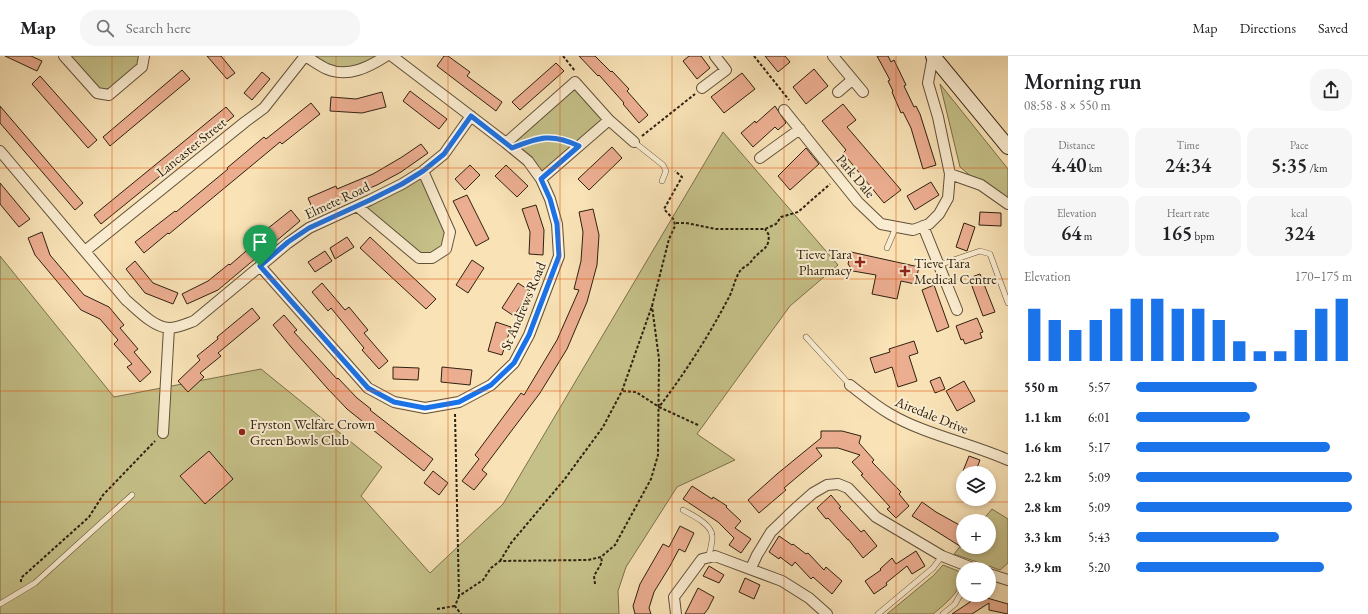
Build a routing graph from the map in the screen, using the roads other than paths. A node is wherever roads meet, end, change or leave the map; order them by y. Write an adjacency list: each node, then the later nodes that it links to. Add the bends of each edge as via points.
1 (64, 56): 2 (street, via 96,93 109,96 142,67)
2 (144, 56)
3 (305, 56): 4 (street, via 327,69 341,72 358,71); 31 (street, Lancaster Street, via 264,108)
4 (386, 56)
5 (392, 56): 14 (street, St Andrews Road)
6 (715, 56): 10 (street, via 726,70)
7 (833, 56): 9 (street)
8 (933, 56): 19 (street); 23 (street, Park Dale, via 928,83)
9 (852, 80): 11 (street); 12 (street)
10 (702, 88)
11 (838, 92)
12 (863, 92)
13 (784, 110): 16 (street, Park Dale)
14 (471, 116): 18 (street, St Andrews Road); 22 (street, Elmete Road, via 444,154)
15 (609, 120): 17 (street); 18 (street, via 575,82); 24 (street)
16 (800, 129): 21 (street); 29 (street, Park Dale, via 858,202 881,224)
17 (634, 142): 25 (lane, via 663,166 666,172)
18 (509, 145): 24 (street, St Andrews Road, via 528,161)
19 (1008, 147)
20 (0, 151): 31 (street)
21 (760, 158)
22 (423, 171): 27 (street, Elmete Road); 27 (street, via 450,232 446,249 432,258 419,258)
23 (950, 174): 26 (street, via 981,185); 28 (street, Park Dale, via 945,204 939,214)
24 (541, 179): 33 (street, St Andrews Road, via 557,224 559,256 546,293 529,335 514,363 491,385 459,402 425,408 394,402 368,388)
25 (662, 181)
26 (1008, 204)
27 (357, 206): 33 (street, Elmete Road, via 309,228)
28 (923, 226): 29 (street, Park Dale, via 912,230); 32 (street)
29 (896, 228): 30 (lane)
30 (887, 248)
31 (84, 251): 36 (street, via 126,300 157,324)
32 (939, 265): 34 (lane, via 980,251 990,254); 35 (street)
33 (260, 266): 36 (street, Elmete Road, via 194,321)
34 (1008, 303)
35 (957, 310)
36 (168, 328): 39 (street)
37 (806, 337): 38 (lane)
38 (850, 385): 40 (street, Airedale Drive, via 890,414 922,429)
39 (163, 433)
40 (1008, 460)
41 (132, 495): 50 (lane, via 35,583)
42 (684, 510): 44 (lane, via 710,529 712,535)
43 (942, 556): 45 (street); 46 (street, via 876,517 848,488 838,484 827,485 812,492 771,532); 53 (lane, via 933,568)
44 (708, 558): 46 (street, via 715,556); 51 (street, via 702,559 674,597)
45 (956, 562)
46 (751, 568): 52 (street, via 782,581 809,598)
47 (996, 576): 48 (street)
48 (1008, 580)
49 (956, 601): 54 (lane)
50 (0, 604)
51 (676, 614)
52 (827, 614)
53 (878, 614)
54 (943, 614)

